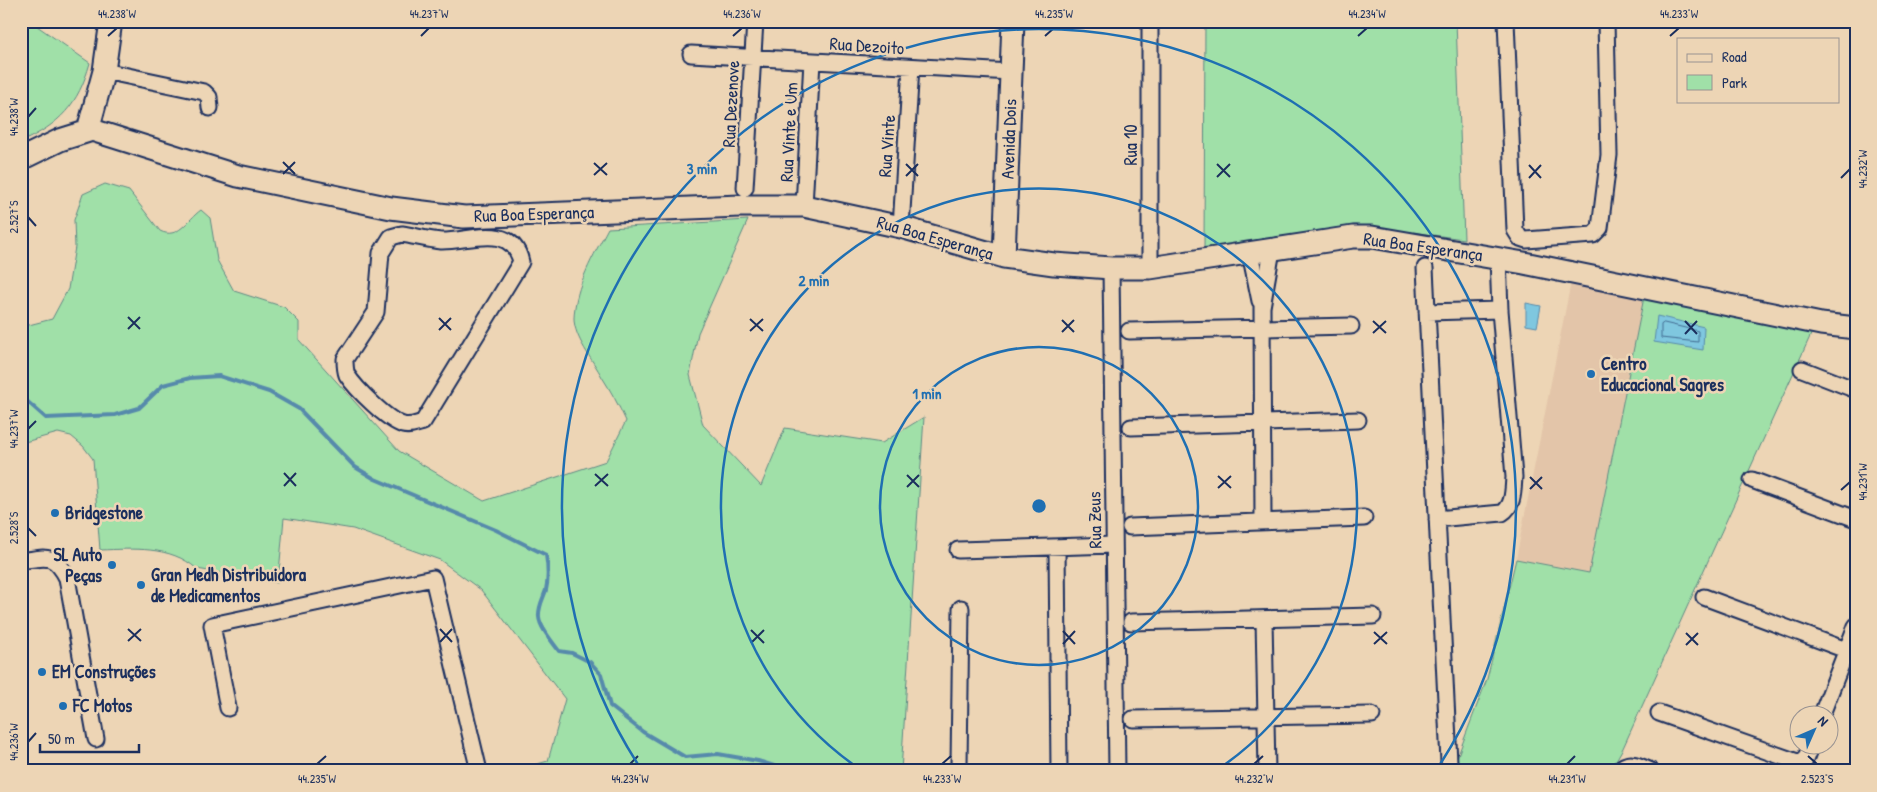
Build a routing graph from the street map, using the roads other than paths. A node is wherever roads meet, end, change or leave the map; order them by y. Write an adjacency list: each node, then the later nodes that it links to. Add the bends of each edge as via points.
1 (111, 21): 11 (main road)
2 (755, 21): 8 (street, Rua Dezenove)
3 (1014, 21): 12 (main road, Avenida Dois)
4 (1150, 21): 26 (street, Rua 10)
5 (1506, 21): 19 (street, via 1515,230 1520,238)
6 (1606, 21): 19 (street, via 1609,155 1600,228 1593,235)
7 (691, 54): 8 (street, Rua Dezoito)
8 (753, 58): 9 (street, Rua Dezoito); 16 (street, Rua Dezenove)
9 (812, 61): 10 (street, Rua Dezoito); 17 (street, Rua Vinte e Um)
10 (911, 67): 12 (street, Rua Dezoito); 18 (street, Rua Vinte)
11 (104, 71): 13 (street, via 204,92 209,97); 14 (main road)
12 (1011, 72): 22 (main road, Avenida Dois)
13 (210, 108)
14 (88, 130): 15 (main road); 17 (main road, Rua Boa Esperança, via 238,176 461,224 740,206)
15 (21, 159)
16 (745, 188)
17 (804, 206): 18 (main road, Rua Boa Esperança)
18 (901, 227): 22 (main road, Rua Boa Esperança)
19 (1526, 240): 24 (street)
20 (1272, 250): 21 (main road, Rua Boa Esperança); 23 (main road, Rua Boa Esperança, via 1372,237); 28 (street)
21 (1250, 253): 26 (main road, Rua Boa Esperança); 28 (street)
22 (1004, 257): 25 (main road, Rua Boa Esperança)
23 (1498, 258): 24 (main road, Rua Boa Esperança); 29 (street)
24 (1524, 263): 33 (main road, Rua Boa Esperança, via 1821,324)
25 (1111, 268): 26 (main road, Rua Boa Esperança); 47 (street, Rua Zeus)
26 (1150, 268)
27 (1425, 268): 30 (street)
28 (1262, 307): 32 (street)
29 (1500, 310): 30 (street); 43 (street, via 1514,477 1510,505 1502,513)
30 (1427, 312): 43 (street)
31 (1351, 326): 32 (street)
32 (1262, 327): 34 (street); 39 (street)
33 (1856, 328)
34 (1129, 331)
35 (345, 359): 35 (street, via 376,312 382,253 391,237 402,234 441,241 493,236 519,252 521,262 423,422 402,425 375,406 347,374)
36 (1802, 369): 37 (street)
37 (1856, 390)
38 (1358, 420): 39 (street)
39 (1263, 423): 40 (street); 45 (street)
40 (1131, 427)
41 (1752, 480): 44 (street)
42 (1364, 518): 45 (street)
43 (1437, 519): 66 (street)
44 (1856, 519)
45 (1263, 522): 46 (street)
46 (1130, 526)
47 (1114, 545): 48 (street); 71 (street, Rua Zeus)
48 (1057, 547): 49 (street); 70 (street)
49 (958, 550)
50 (21, 561): 64 (street, via 48,557 56,561 67,578)
51 (1704, 598): 57 (street)
52 (961, 608): 69 (street, via 959,765)
53 (1372, 616): 54 (street)
54 (1264, 619): 55 (street); 62 (street)
55 (1131, 622)
56 (1856, 626): 57 (street)
57 (1846, 650): 58 (street)
58 (1826, 704)
59 (228, 708): 68 (street, via 212,625 433,578)
60 (1659, 713): 67 (street)
61 (1372, 715): 62 (street)
62 (1266, 717): 63 (street); 72 (street)
63 (1133, 719)
64 (96, 739)
65 (1807, 754): 67 (street)
66 (1449, 762)
67 (1802, 768)
68 (479, 771)
69 (963, 771)
70 (1059, 771)
71 (1117, 771)
72 (1267, 771)
73 (1618, 771): 74 (street, via 1626,763)
74 (1651, 771)

